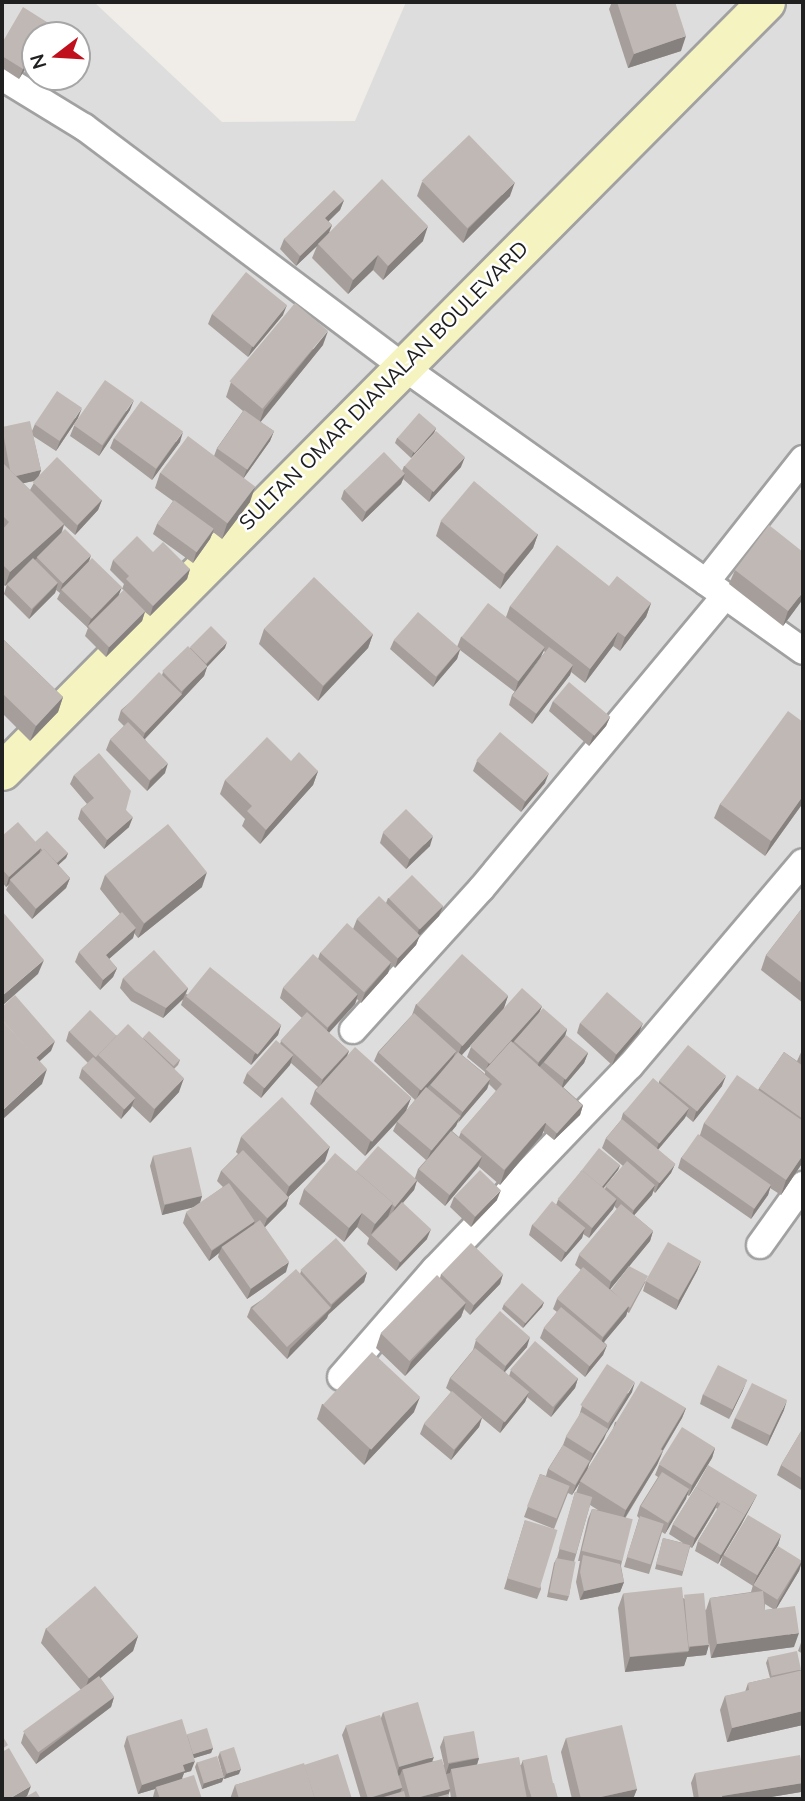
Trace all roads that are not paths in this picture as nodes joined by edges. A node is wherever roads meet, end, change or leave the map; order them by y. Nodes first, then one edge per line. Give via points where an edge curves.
1 (766, 2) edge
2 (2, 77) edge
3 (402, 366) junction
4 (803, 459) edge
5 (715, 590) junction
6 (803, 651) edge
7 (2, 771) edge
8 (803, 862) edge
9 (352, 1030) dead end
10 (803, 1185) edge
11 (760, 1245) dead end
12 (341, 1377) dead end

1 - 3 main road, SULTAN OMAR DIANALAN BOULEVARD
2 - 3 street via 84,127
3 - 5 street
3 - 7 main road, SULTAN OMAR DIANALAN BOULEVARD
4 - 5 street
5 - 6 street
5 - 9 street via 481,889
8 - 12 street via 630,1066 435,1269
10 - 11 street

